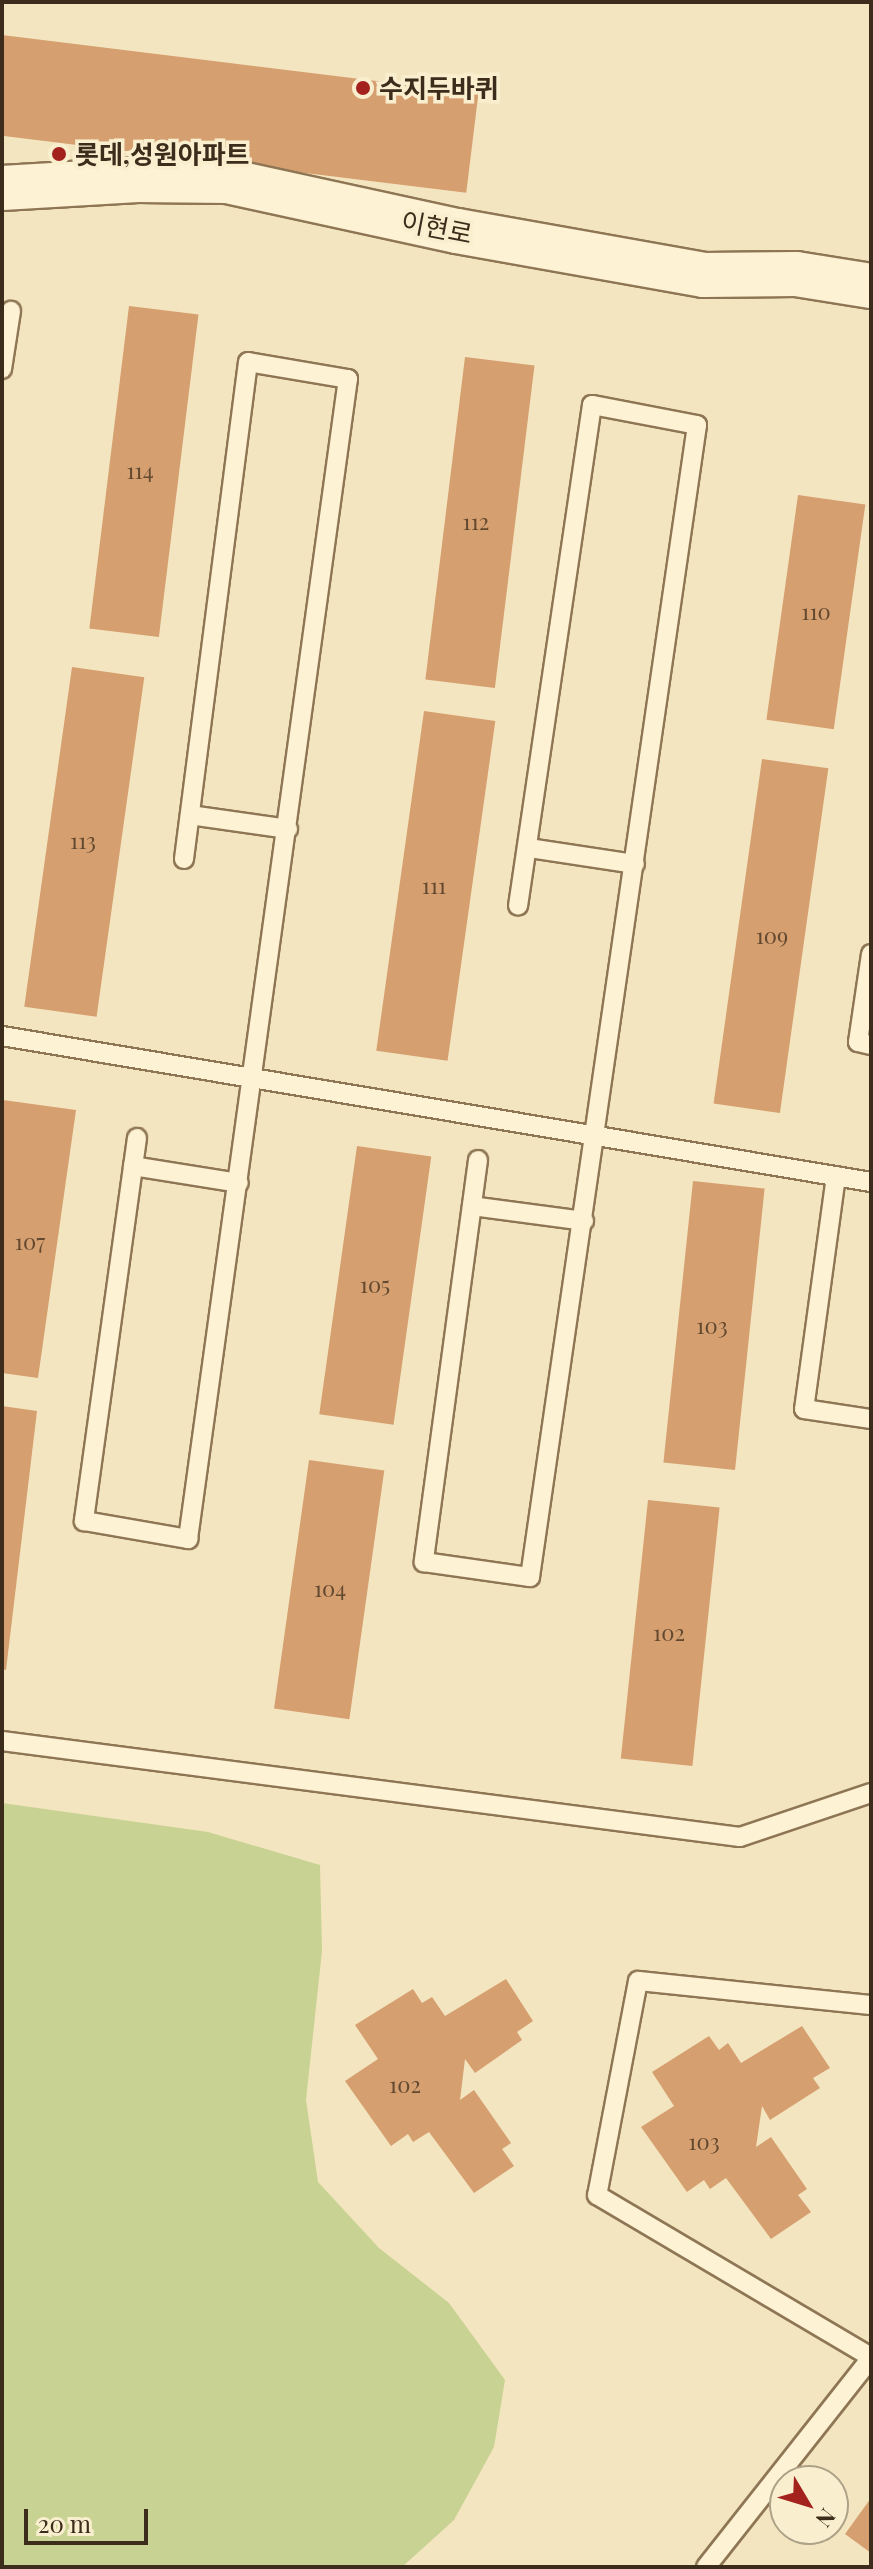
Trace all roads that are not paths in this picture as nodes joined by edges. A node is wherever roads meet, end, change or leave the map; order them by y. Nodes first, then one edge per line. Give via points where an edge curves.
1 (2, 188) edge
2 (871, 286) edge
3 (11, 311) dead end
4 (2, 369) edge
5 (190, 815) junction
6 (288, 829) junction
7 (529, 848) junction
8 (184, 859) dead end
9 (635, 864) junction
10 (518, 906) dead end
11 (871, 954) edge
12 (2, 1036) edge
13 (871, 1045) edge
14 (253, 1079) junction
15 (596, 1137) junction
16 (137, 1138) dead end
17 (478, 1160) dead end
18 (133, 1166) junction
19 (836, 1176) junction
20 (871, 1182) edge
21 (239, 1183) junction
22 (472, 1206) junction
23 (584, 1221) junction
24 (871, 1419) edge
25 (2, 1741) edge
26 (871, 1793) edge
27 (871, 2005) edge
28 (871, 2358) edge
29 (706, 2567) edge

1 - 2 street, 이현로 via 227,181 674,271 796,274
3 - 4 lane
5 - 6 lane
5 - 6 lane via 248,362 348,379
5 - 8 lane
6 - 14 lane
7 - 9 lane
7 - 9 lane via 592,405 697,425
7 - 10 lane
9 - 15 lane
11 - 13 lane via 858,1042
12 - 14 lane
14 - 15 lane
14 - 21 lane
15 - 19 lane
15 - 23 lane
16 - 18 lane
17 - 22 lane
18 - 21 lane
18 - 21 lane via 84,1521 188,1539
19 - 20 lane
19 - 24 lane via 804,1409
22 - 23 lane
22 - 23 lane via 424,1562 530,1577
25 - 26 lane via 740,1837
27 - 28 lane via 638,1981 597,2195
28 - 29 lane

